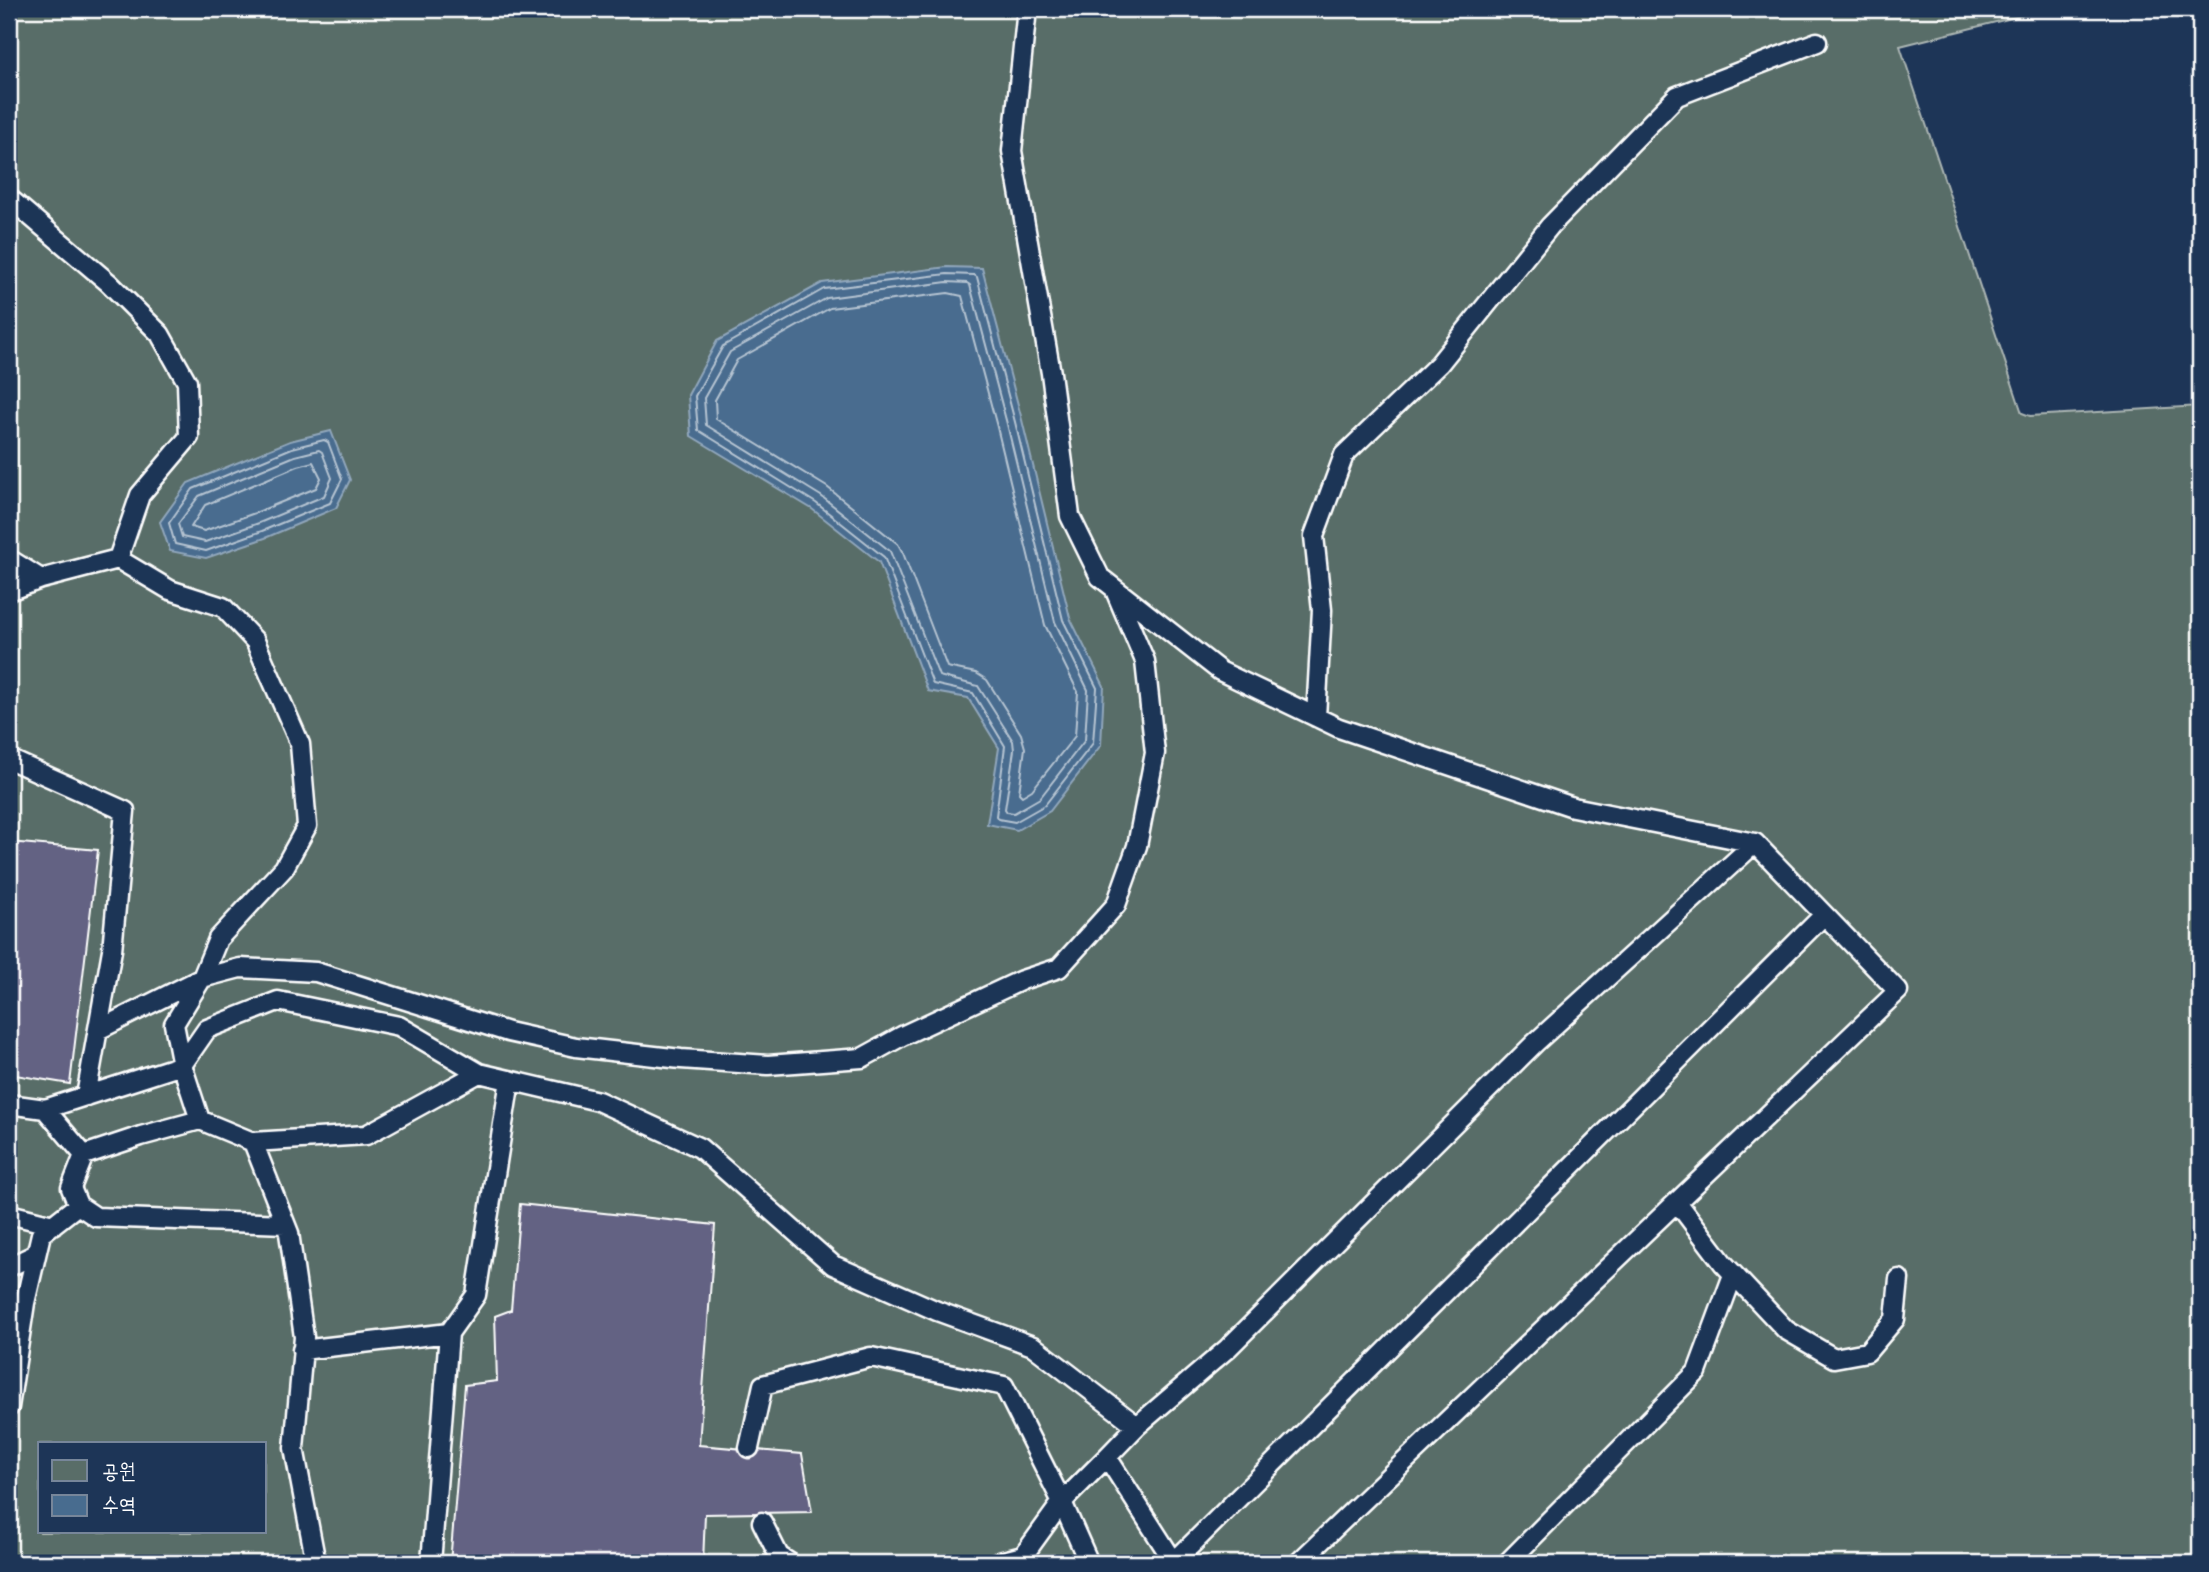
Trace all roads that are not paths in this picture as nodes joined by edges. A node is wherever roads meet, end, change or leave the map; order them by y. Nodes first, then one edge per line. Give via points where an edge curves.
1 (1027, 9) edge
2 (1817, 42) dead end
3 (9, 198) edge
4 (9, 559) edge
5 (118, 559) junction
6 (41, 579) junction
7 (1114, 588) junction
8 (9, 591) edge
9 (1316, 717) junction
10 (9, 759) edge
11 (1755, 843) junction
12 (1824, 915) junction
13 (202, 978) junction
14 (98, 1030) junction
15 (182, 1065) junction
16 (479, 1073) junction
17 (510, 1080) junction
18 (86, 1096) junction
19 (9, 1104) edge
20 (45, 1109) junction
21 (200, 1120) junction
22 (253, 1142) junction
23 (84, 1155) junction
24 (1677, 1202) junction
25 (78, 1206) junction
26 (9, 1214) edge
27 (285, 1223) junction
28 (53, 1225) junction
29 (36, 1254) junction
30 (9, 1268) edge
31 (1733, 1275) junction
32 (1899, 1279) dead end
33 (449, 1333) junction
34 (302, 1350) junction
35 (9, 1408) edge
36 (1138, 1426) junction
37 (749, 1447) dead end
38 (1107, 1457) junction
39 (1062, 1503) junction
40 (762, 1522) dead end
41 (316, 1563) edge
42 (431, 1563) edge
43 (790, 1563) edge
44 (996, 1563) edge
45 (1089, 1563) edge
46 (1174, 1563) edge
47 (1298, 1563) edge
48 (1507, 1563) edge

1 - 7 lane via 1012,151 1051,373 1070,516 1100,577
2 - 9 lane via 1677,96 1550,226 1439,364 1344,455 1314,536 1322,610
3 - 5 lane via 109,283 160,334 187,382 189,437 140,495
4 - 6 lane
5 - 6 lane
5 - 13 lane via 170,590 223,607 255,641 300,744 307,826 284,868 218,939
6 - 8 lane
7 - 9 lane via 1220,671
7 - 13 lane via 1145,661 1155,752 1137,846 1116,905 1059,968 1022,980 862,1058 768,1065 576,1047 508,1032 316,972 240,968
9 - 11 lane via 1573,807
10 - 14 lane via 125,811 113,950
11 - 12 lane
11 - 36 lane via 1535,1043 1228,1348
12 - 24 lane via 1898,991
12 - 46 lane
13 - 14 lane
13 - 15 lane via 174,1024
14 - 18 lane
15 - 16 lane via 207,1029 278,1001 399,1026
15 - 18 lane
15 - 21 lane
16 - 17 lane
16 - 22 lane via 366,1135
17 - 33 lane via 476,1295
17 - 36 lane via 598,1101 700,1147 833,1265 937,1311 1033,1346
18 - 20 lane
19 - 20 lane
20 - 23 lane
21 - 22 lane
21 - 23 lane
22 - 27 lane
23 - 25 lane via 71,1188
24 - 31 lane
24 - 47 lane
25 - 27 lane via 96,1217
25 - 28 lane
26 - 28 lane
27 - 34 lane via 304,1337
28 - 29 lane via 41,1234
29 - 30 lane
29 - 35 lane
31 - 32 lane via 1786,1330 1834,1358 1867,1352 1895,1319
31 - 48 lane via 1698,1372
33 - 34 lane
33 - 42 lane
34 - 41 lane via 294,1448
36 - 38 lane
37 - 39 lane via 763,1385 871,1357 1004,1386
38 - 39 lane
38 - 46 lane
39 - 44 lane via 1023,1556
39 - 45 lane
40 - 43 lane via 779,1556

